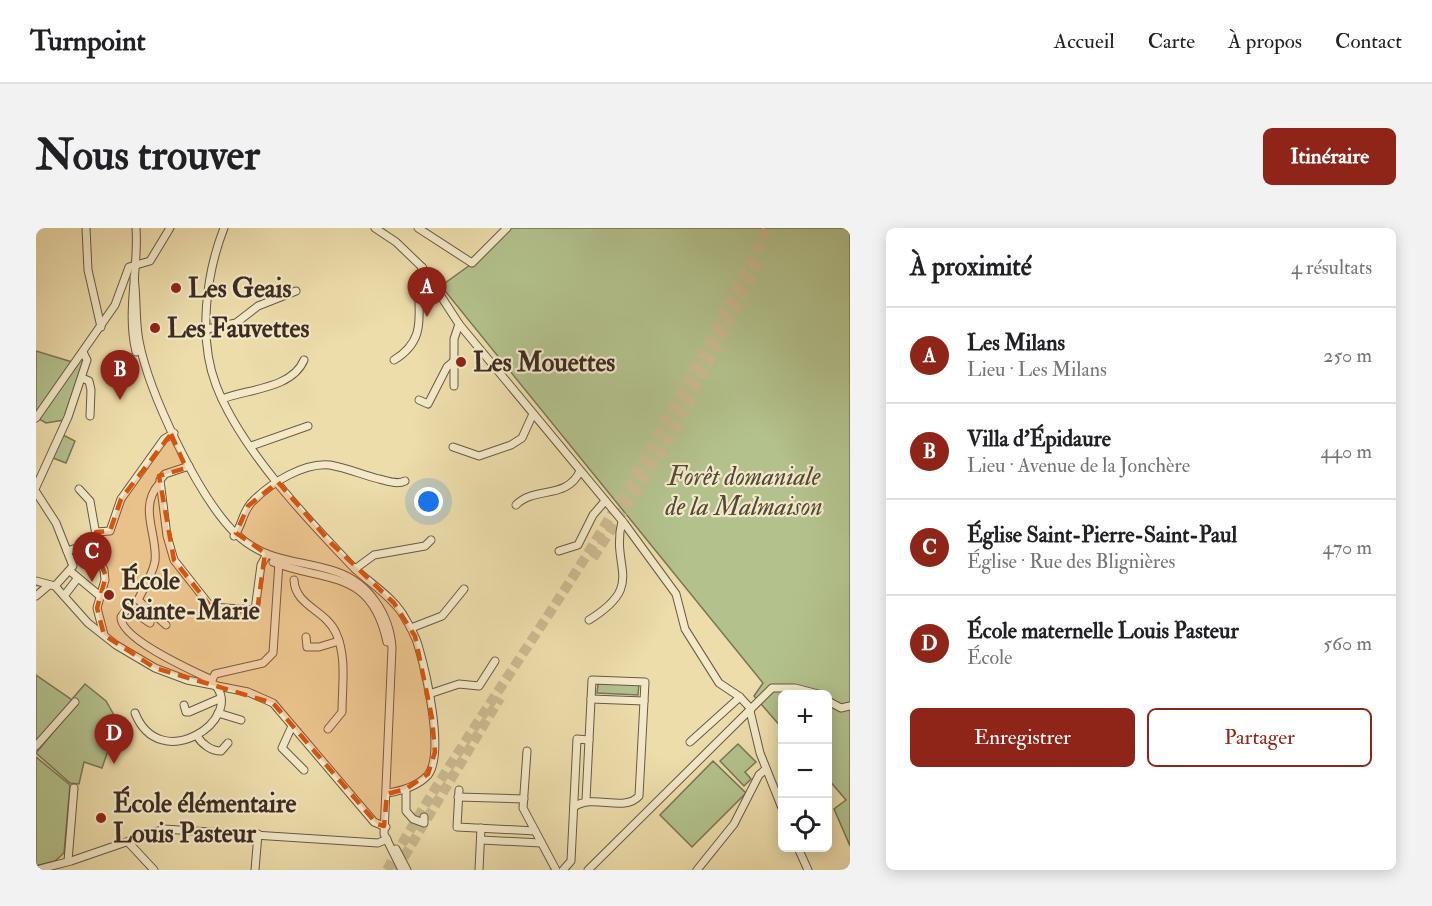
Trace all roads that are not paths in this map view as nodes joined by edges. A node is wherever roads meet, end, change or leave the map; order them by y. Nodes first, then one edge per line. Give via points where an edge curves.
1 (86, 228) edge
2 (136, 228) edge
3 (170, 228) edge
4 (224, 228) edge
5 (375, 228) edge
6 (418, 228) edge
7 (507, 228) edge
8 (136, 265) junction
9 (422, 267) junction
10 (296, 291) dead end
11 (459, 324) junction
12 (101, 327) junction
13 (207, 328) junction
14 (83, 352) junction
15 (304, 360) dead end
16 (394, 360) dead end
17 (454, 361) junction
18 (82, 378) junction
19 (454, 386) dead end
20 (222, 399) junction
21 (419, 400) dead end
22 (90, 416) dead end
23 (532, 416) junction
24 (36, 418) edge
25 (308, 426) dead end
26 (172, 434) junction
27 (251, 446) junction
28 (453, 447) dead end
29 (188, 467) junction
30 (580, 471) junction
31 (405, 481) dead end
32 (279, 482) junction
33 (159, 484) junction
34 (36, 488) edge
35 (79, 489) dead end
36 (36, 492) edge
37 (605, 501) junction
38 (516, 505) dead end
39 (241, 518) junction
40 (622, 521) junction
41 (228, 527) junction
42 (96, 532) junction
43 (235, 535) junction
44 (431, 540) dead end
45 (106, 547) dead end
46 (96, 552) junction
47 (560, 552) dead end
48 (68, 554) junction
49 (266, 556) junction
50 (279, 562) junction
51 (355, 569) junction
52 (70, 571) junction
53 (77, 579) junction
54 (36, 580) edge
55 (294, 580) dead end
56 (52, 586) junction
57 (464, 589) dead end
58 (36, 596) edge
59 (64, 596) junction
60 (100, 596) junction
61 (589, 620) dead end
62 (150, 623) dead end
63 (166, 625) dead end
64 (411, 628) junction
65 (104, 635) junction
66 (306, 637) dead end
67 (339, 641) junction
68 (495, 661) dead end
69 (214, 683) junction
70 (803, 690) edge
71 (429, 694) junction
72 (740, 696) junction
73 (219, 699) junction
74 (591, 699) junction
75 (644, 701) junction
76 (75, 702) dead end
77 (832, 703) edge
78 (184, 705) dead end
79 (850, 706) edge
80 (751, 710) junction
81 (135, 713) dead end
82 (218, 713) junction
83 (241, 720) dead end
84 (292, 726) junction
85 (328, 729) dead end
86 (197, 736) junction
87 (589, 740) junction
88 (690, 742) dead end
89 (228, 743) dead end
90 (36, 746) edge
91 (526, 751) dead end
92 (766, 769) junction
93 (304, 770) dead end
94 (74, 788) dead end
95 (406, 789) junction
96 (387, 793) junction
97 (779, 798) edge
98 (524, 799) junction
99 (586, 800) junction
100 (574, 807) junction
101 (424, 817) dead end
102 (386, 827) junction
103 (481, 828) junction
104 (535, 831) junction
105 (258, 834) junction
106 (387, 839) junction
107 (481, 840) junction
108 (128, 842) junction
109 (541, 843) junction
110 (800, 852) edge
111 (68, 862) junction
112 (553, 869) edge
113 (36, 870) edge
114 (67, 870) edge
115 (153, 870) edge
116 (255, 870) edge
117 (402, 870) edge
118 (407, 870) edge
119 (479, 870) edge
120 (565, 870) edge
121 (588, 870) edge
122 (698, 870) edge
123 (808, 870) edge

1 - 12 street via 88,270
2 - 8 street
3 - 8 street via 150,261
4 - 13 street via 210,285
5 - 9 street
6 - 7 street via 472,264
8 - 12 street via 129,267 121,292
8 - 26 street via 131,304 133,339 145,379
9 - 11 street
9 - 16 street via 419,333 404,354
10 - 13 street via 258,306 236,323
11 - 17 street
11 - 23 street
12 - 14 street
13 - 20 street
14 - 18 street via 87,360
14 - 24 street
15 - 20 street via 284,379
17 - 19 street
17 - 21 street via 428,404
18 - 22 street via 89,381 92,390
18 - 34 street
20 - 27 street
23 - 28 street via 522,438 511,445 479,456
23 - 30 street
25 - 27 street
26 - 29 street
26 - 42 street via 116,508 111,531
27 - 32 street
29 - 33 street via 165,474
29 - 41 street
30 - 37 street
30 - 38 street via 568,488
31 - 32 street via 389,482 323,465 300,470
32 - 39 street via 254,500
32 - 51 street
33 - 49 street via 174,560 212,607 255,610
33 - 63 street via 150,511 155,562 138,600
35 - 42 street via 90,501
36 - 48 street via 56,523
37 - 40 street
37 - 47 street via 578,545
39 - 41 street
39 - 43 street
40 - 61 street via 621,591
40 - 72 street via 676,594 685,629 719,683
41 - 43 street
42 - 46 street
43 - 49 street
44 - 51 street via 425,546 374,555
45 - 46 street
46 - 48 street via 83,546
46 - 60 street via 106,576
48 - 52 street via 73,566
49 - 50 street
50 - 69 street via 271,656 263,663 215,674
50 - 96 street via 332,576 358,591 375,610 390,653
51 - 64 street via 386,595
52 - 53 street
52 - 56 street
53 - 59 street
53 - 60 street
54 - 56 street
55 - 67 street via 296,594 329,622
56 - 58 street
56 - 59 street
57 - 64 street via 442,616
59 - 65 street
60 - 65 street via 97,615
62 - 69 street via 128,608 121,616 123,626 134,638
64 - 71 street
65 - 69 street via 155,668 177,677
66 - 67 street via 307,647 313,648
67 - 85 street via 343,661 342,712
68 - 71 street via 479,686 459,684
69 - 73 street
69 - 84 street via 273,703
70 - 80 street via 772,688
71 - 95 street via 433,760 428,774
72 - 80 street
72 - 88 street
73 - 78 street via 189,712
73 - 82 street
74 - 75 street
74 - 75 street via 592,680 645,682
74 - 87 street
75 - 99 street via 640,791 636,799
76 - 90 street
77 - 79 street via 841,708
80 - 92 street
80 - 121 street
81 - 86 street via 143,730 151,736 174,741
82 - 83 street
82 - 86 street
84 - 93 street via 282,748
84 - 102 street via 374,822
86 - 89 street via 203,744 218,751
87 - 99 street
87 - 100 street via 577,739
91 - 98 street
92 - 97 street
92 - 122 street via 759,775 734,824
94 - 111 street
95 - 96 street
95 - 101 street via 406,811 418,822 424,823
96 - 102 street
98 - 103 street via 458,793 457,827
98 - 104 street via 523,808
99 - 100 street
100 - 120 street via 572,861
102 - 106 street
103 - 104 street
103 - 107 street
104 - 109 street
105 - 106 street via 378,843
105 - 108 street via 164,829
105 - 116 street
106 - 117 street
106 - 118 street
107 - 109 street
107 - 119 street
108 - 111 street
108 - 115 street
109 - 112 street
110 - 123 street
111 - 113 street
111 - 114 street

